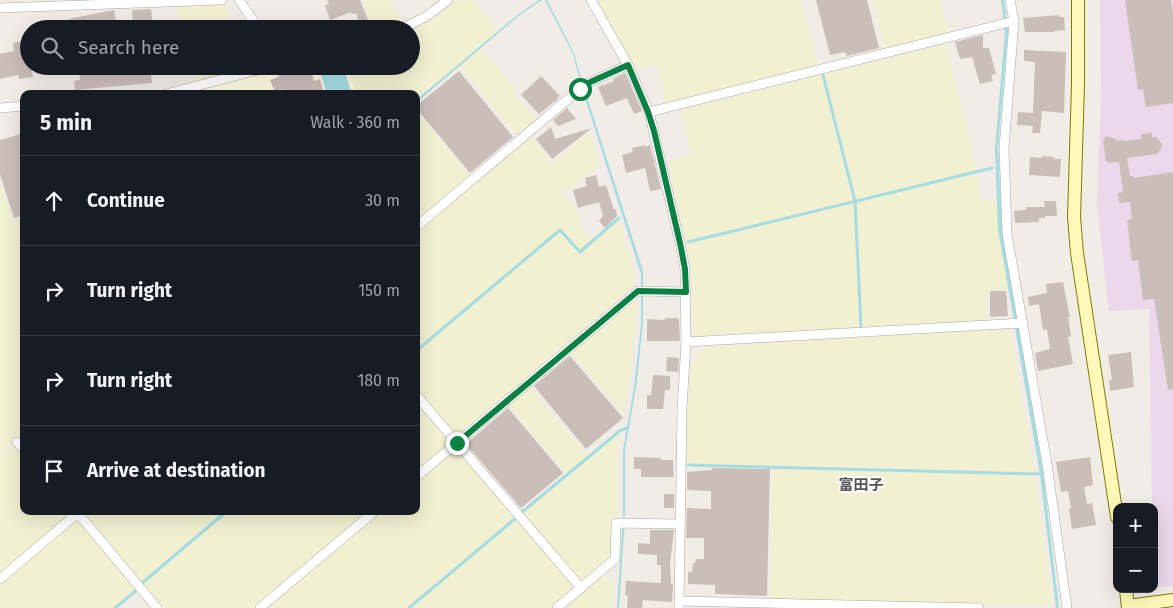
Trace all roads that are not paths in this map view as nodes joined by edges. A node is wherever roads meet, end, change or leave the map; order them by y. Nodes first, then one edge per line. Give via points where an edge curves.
1 (222, 0) edge
2 (239, 0) edge
3 (448, 0) edge
4 (591, 0) edge
5 (1010, 0) edge
6 (1078, 0) edge
7 (0, 8) edge
8 (253, 20) edge
9 (419, 20) edge
10 (1008, 22) junction
11 (628, 65) junction
12 (239, 75) edge
13 (181, 90) edge
14 (20, 106) edge
15 (0, 108) edge
16 (648, 112) junction
17 (420, 224) edge
18 (686, 292) junction
19 (1022, 323) junction
20 (686, 342) junction
21 (420, 400) edge
22 (17, 442) dead end
23 (457, 443) junction
24 (20, 445) edge
25 (420, 474) edge
26 (1115, 503) edge
27 (75, 515) edge
28 (80, 515) edge
29 (370, 515) edge
30 (680, 524) junction
31 (0, 579) edge
32 (581, 588) junction
33 (1126, 593) edge
34 (1173, 600) edge
35 (679, 604) edge
36 (1128, 607) edge
37 (157, 608) edge
38 (260, 608) edge
39 (557, 608) edge
40 (979, 608) edge
41 (1067, 608) edge

1 - 7 street
2 - 8 street
3 - 9 street
4 - 11 street
5 - 10 street
6 - 26 street via 1074,217
10 - 16 street
10 - 19 street via 1004,148 1007,234
11 - 16 street
11 - 17 street via 582,86
12 - 13 street
14 - 15 street
16 - 18 street via 680,243
18 - 20 street
18 - 23 street via 642,291
19 - 20 street
19 - 41 street via 1051,490
20 - 30 street
21 - 23 street
22 - 24 street
23 - 25 street
23 - 32 street
27 - 31 street
28 - 37 street
29 - 38 street
30 - 32 street via 616,523 615,559
30 - 35 street
32 - 39 street
33 - 36 street
34 - 36 street
35 - 40 street

